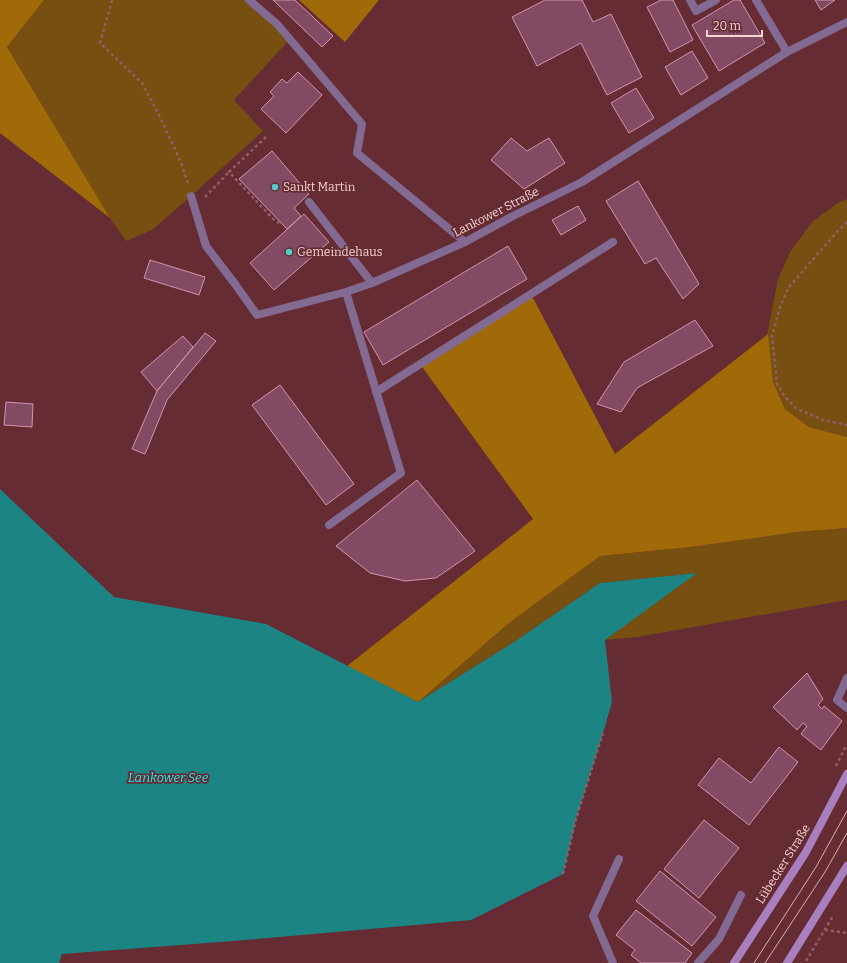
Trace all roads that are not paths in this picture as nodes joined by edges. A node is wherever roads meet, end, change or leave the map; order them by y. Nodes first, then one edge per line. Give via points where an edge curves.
1 (249, 0) edge
2 (690, 0) edge
3 (716, 0) edge
4 (756, 0) edge
5 (847, 22) edge
6 (787, 52) junction
7 (191, 196) road end
8 (308, 202) dead end
9 (465, 242) junction
10 (613, 242) dead end
11 (372, 282) junction
12 (346, 292) junction
13 (376, 392) junction
14 (329, 525) dead end
15 (847, 678) edge
16 (847, 708) edge
17 (847, 774) edge
18 (619, 859) dead end
19 (847, 866) edge
20 (741, 895) dead end
21 (612, 963) edge
22 (698, 963) edge
23 (734, 963) edge
24 (787, 963) edge

1 - 9 street via 277,24 362,124 357,154
2 - 3 street via 696,11
4 - 6 street
5 - 6 street, Lankower Straße
6 - 9 street, Lankower Straße via 582,182
7 - 12 street, Lankower Straße via 206,246 257,315
8 - 11 street
9 - 11 street, Lankower Straße
10 - 13 street
11 - 12 street, Lankower Straße
12 - 13 street
13 - 14 street via 401,473
15 - 16 street via 837,700
17 - 23 street, Lübecker Straße via 806,852
18 - 21 street via 593,916
19 - 24 street
20 - 22 street via 719,939

